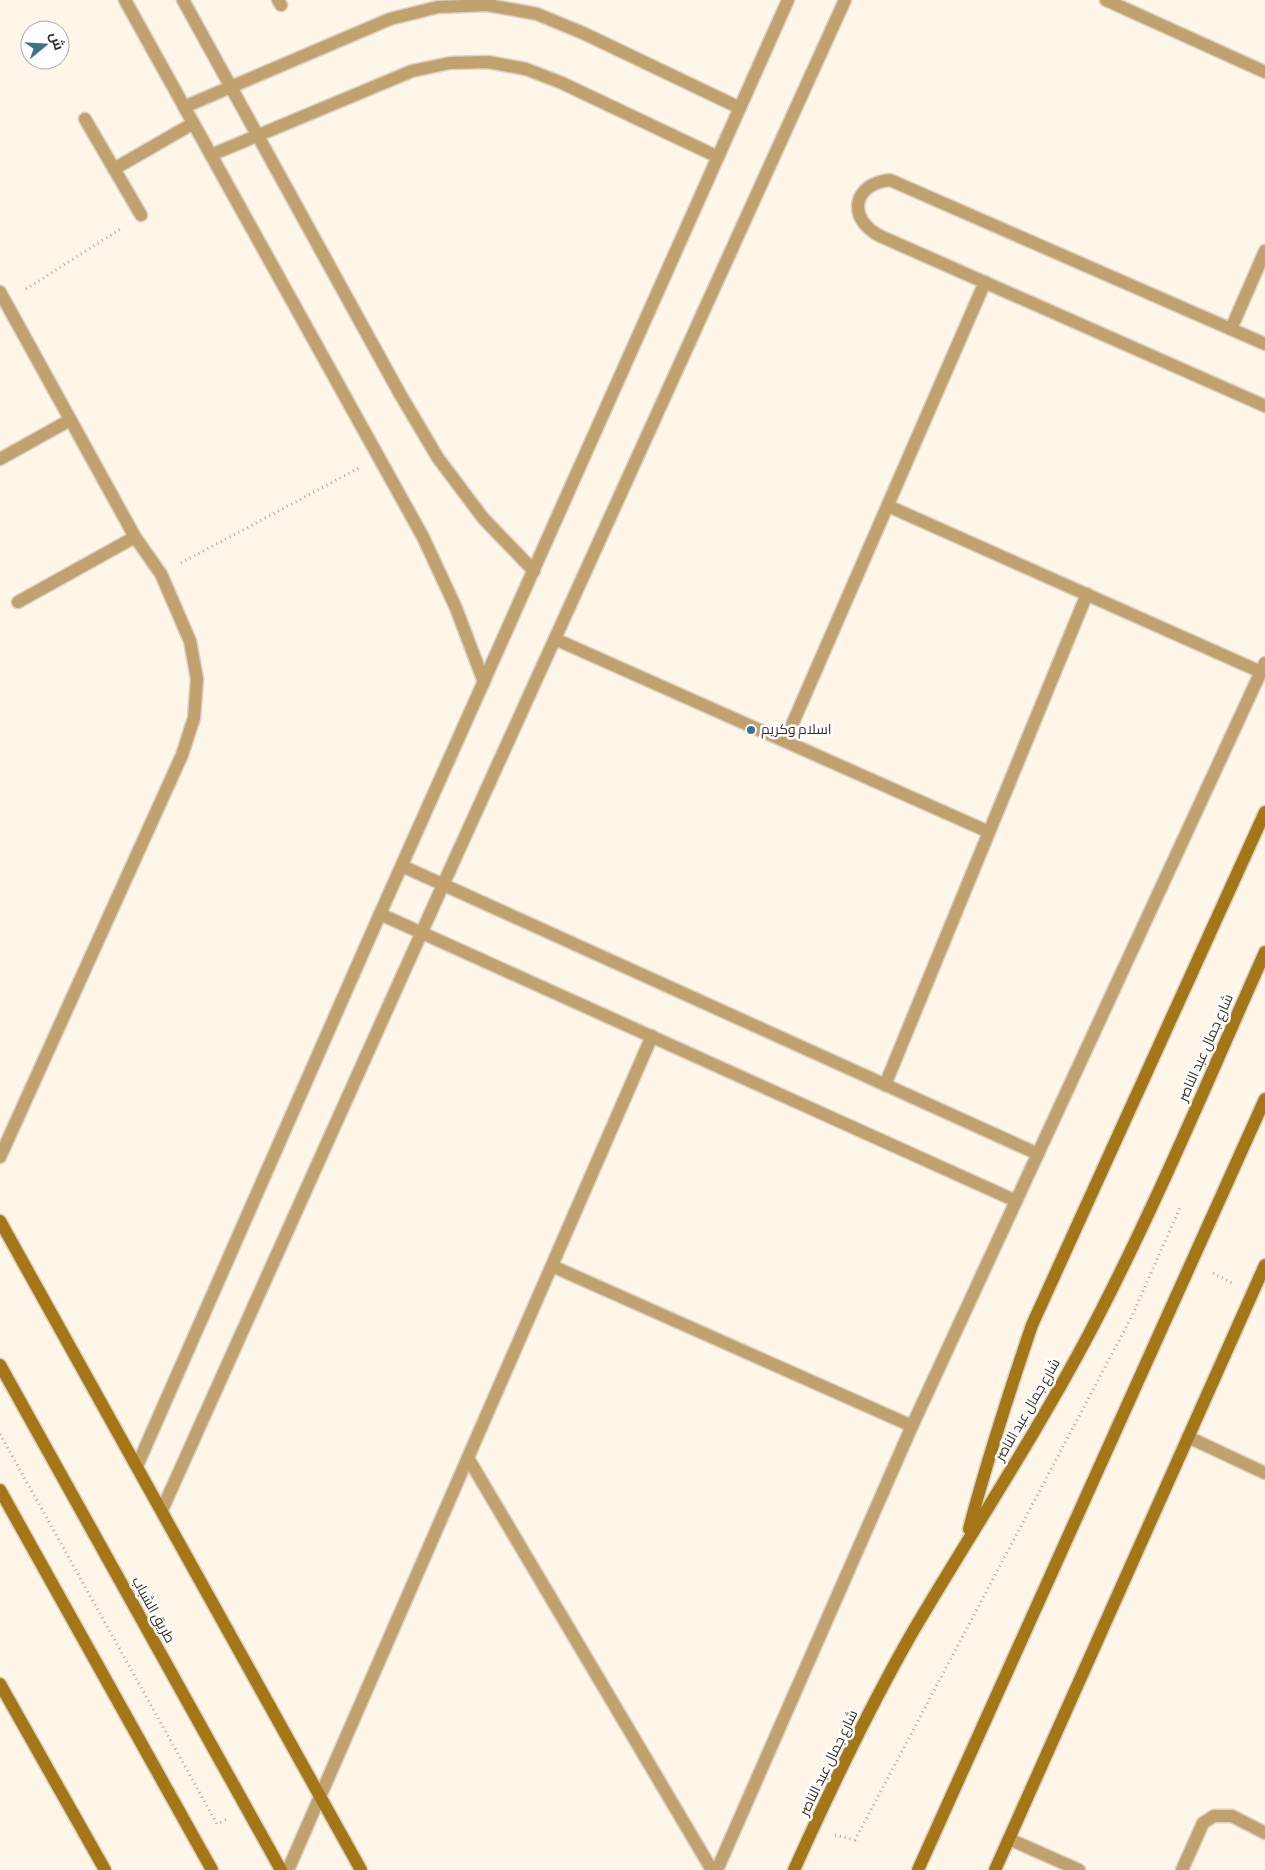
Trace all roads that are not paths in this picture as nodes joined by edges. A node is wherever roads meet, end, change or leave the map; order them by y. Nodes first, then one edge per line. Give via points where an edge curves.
1 (125, 0) edge
2 (183, 0) edge
3 (788, 0) edge
4 (845, 0) edge
5 (1106, 0) edge
6 (1119, 3) edge
7 (1265, 72) edge
8 (231, 87) junction
9 (184, 107) junction
10 (740, 108) junction
11 (85, 119) dead end
12 (192, 124) junction
13 (258, 136) junction
14 (211, 155) junction
15 (718, 157) junction
16 (114, 169) junction
17 (141, 215) road end
18 (1265, 251) edge
19 (985, 282) junction
20 (3, 297) edge
21 (1231, 329) junction
22 (1265, 344) edge
23 (1265, 406) edge
24 (70, 420) junction
25 (0, 459) edge
26 (888, 506) junction
27 (135, 537) junction
28 (534, 571) junction
29 (1087, 594) junction
30 (18, 602) dead end
31 (555, 639) junction
32 (1263, 668) edge
33 (484, 682) junction
34 (785, 741) junction
35 (1265, 812) edge
36 (989, 832) junction
37 (402, 866) junction
38 (443, 885) junction
39 (380, 914) junction
40 (422, 932) junction
41 (1265, 952) edge
42 (652, 1036) junction
43 (885, 1085) junction
44 (1265, 1099) edge
45 (1038, 1154) junction
46 (0, 1158) edge
47 (1016, 1201) junction
48 (0, 1220) edge
49 (1265, 1265) edge
50 (552, 1266) junction
51 (0, 1366) edge
52 (912, 1426) junction
53 (1188, 1437) junction
54 (468, 1458) junction
55 (137, 1466) junction
56 (1265, 1473) edge
57 (0, 1490) edge
58 (162, 1510) junction
59 (966, 1542) junction
60 (1, 1686) edge
61 (320, 1796) junction
62 (1265, 1832) edge
63 (1009, 1839) junction
64 (105, 1870) edge
65 (212, 1870) edge
66 (280, 1870) edge
67 (288, 1870) edge
68 (362, 1870) edge
69 (712, 1870) edge
70 (717, 1870) edge
71 (794, 1870) edge
72 (918, 1870) edge
73 (995, 1870) edge
74 (1079, 1870) edge
75 (1182, 1870) edge

1 - 9 street
2 - 8 street
3 - 10 street
4 - 31 street
5 - 6 street
6 - 7 street
8 - 9 street
8 - 10 street via 390,19 438,7 488,5 537,14
8 - 13 street
9 - 12 street
10 - 15 street
11 - 16 street
12 - 14 street
12 - 16 street
13 - 14 street
13 - 15 street via 412,71 450,63 488,62 526,69 562,83
13 - 28 street via 438,458 482,518
14 - 33 street via 423,538 456,608
15 - 28 street
16 - 17 street
18 - 21 street
19 - 21 street via 868,230 860,218 858,203 864,190 876,182 890,180
19 - 23 street
19 - 26 street
20 - 24 street
21 - 22 street
24 - 25 street
24 - 27 street
26 - 29 street
26 - 34 street
27 - 30 street
27 - 46 street via 161,574 190,641 197,679 194,718 182,755
28 - 33 street
29 - 32 street
29 - 36 street
31 - 34 street
31 - 38 street
32 - 45 street
33 - 37 street
34 - 36 street
35 - 59 main road via 1032,1325 985,1468
36 - 43 street
37 - 38 street
37 - 39 street
38 - 40 street
38 - 43 street
39 - 40 street
39 - 55 street
40 - 42 street
40 - 58 street
41 - 59 main road, شارع جمال عبد الناصر via 1143,1226 1029,1440
42 - 47 street
42 - 50 street
43 - 45 street
44 - 72 main road
45 - 47 street
47 - 52 street
48 - 55 main road
49 - 53 main road
50 - 52 street
50 - 54 street
51 - 66 main road, طريق الشباب
52 - 70 street
53 - 56 street
53 - 63 main road
54 - 61 street
54 - 69 street
55 - 58 main road
57 - 65 main road
58 - 61 main road
59 - 71 main road, شارع جمال عبد الناصر via 860,1731
60 - 64 main road
61 - 67 street
61 - 68 main road
62 - 75 street via 1232,1816 1214,1816 1203,1823
63 - 73 main road
63 - 74 street

